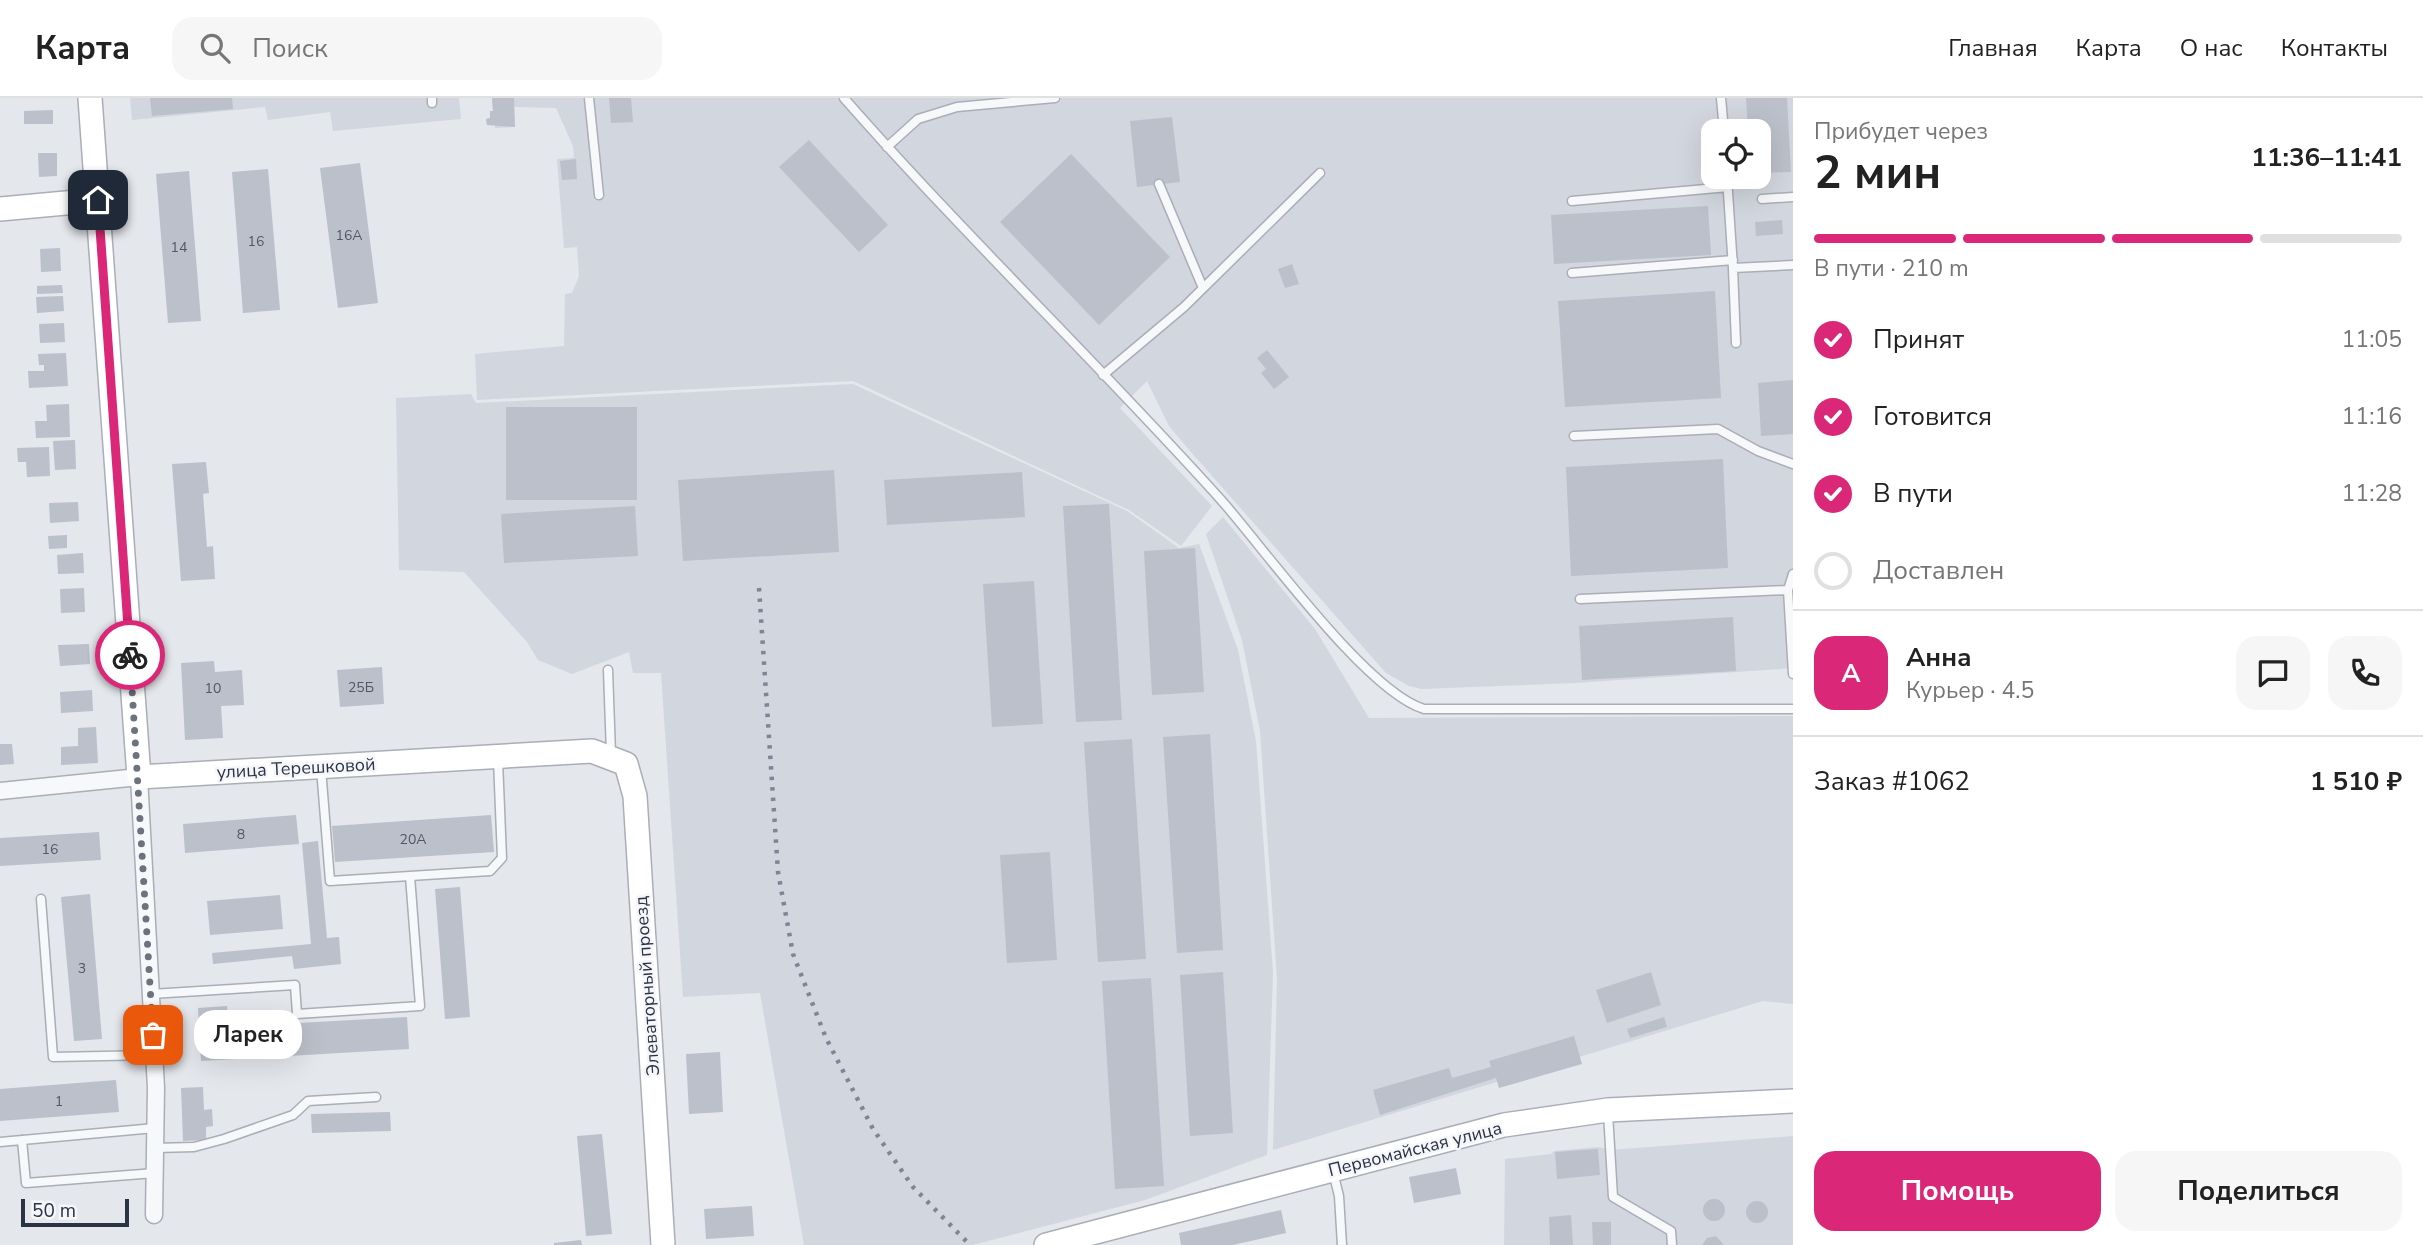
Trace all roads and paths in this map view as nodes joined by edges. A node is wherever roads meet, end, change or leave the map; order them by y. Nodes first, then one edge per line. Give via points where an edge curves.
1 (90, 98) edge
2 (589, 98) edge
3 (844, 98) edge
4 (1055, 98) edge
5 (1721, 98) edge
6 (1723, 119) edge
7 (887, 146) junction
8 (1320, 173) dead end
9 (1159, 184) dead end
10 (1705, 189) edge
11 (1727, 189) edge
12 (598, 195) dead end
13 (1793, 197) edge
14 (1762, 199) dead end
15 (98, 200) junction
16 (1572, 201) dead end
17 (0, 209) edge
18 (1733, 264) junction
19 (1793, 265) edge
20 (1572, 273) dead end
21 (1203, 288) junction
22 (1735, 344) dead end
23 (1103, 375) junction
24 (1574, 436) dead end
25 (1793, 464) edge
26 (1793, 574) edge
27 (1788, 590) junction
28 (1580, 599) dead end
29 (1791, 616) edge
30 (608, 670) dead end
31 (1793, 674) edge
32 (1793, 709) edge
33 (602, 755) junction
34 (498, 757) junction
35 (320, 767) junction
36 (139, 778) junction
37 (0, 791) edge
38 (410, 876) junction
39 (41, 899) dead end
40 (151, 994) junction
41 (154, 1055) junction
42 (376, 1097) dead end
43 (1793, 1101) edge
44 (1608, 1110) junction
45 (155, 1128) junction
46 (22, 1140) junction
47 (0, 1142) edge
48 (155, 1148) junction
49 (1333, 1170) junction
50 (155, 1173) junction
51 (154, 1214) dead end
52 (663, 1245) edge
53 (1046, 1245) edge
54 (1342, 1245) edge
55 (1672, 1245) edge

1 - 15 street
2 - 12 lane
3 - 7 lane
4 - 7 lane via 957,107 918,119
5 - 6 lane
7 - 23 lane
8 - 21 lane
9 - 21 lane
10 - 16 lane
11 - 18 lane
13 - 14 lane
15 - 17 street
15 - 36 street
18 - 19 lane
18 - 20 lane
18 - 22 lane
21 - 23 lane
23 - 32 lane via 1222,501 1352,654 1408,704 1424,709
24 - 25 lane via 1718,429
26 - 27 lane
27 - 28 lane
27 - 29 lane
29 - 31 lane
30 - 33 lane
33 - 34 street, улица Терешковой
33 - 52 street, Элеваторный проезд via 626,764 635,796
34 - 35 street, улица Терешковой
34 - 38 lane via 502,858 490,872
35 - 36 street, улица Терешковой
35 - 38 lane via 330,881
36 - 37 street, улица Терешковой
36 - 40 street
38 - 40 lane via 420,1006 297,1014 295,985
39 - 41 lane via 53,1057
40 - 41 street
41 - 45 street
42 - 48 lane via 308,1101 293,1115 224,1139 194,1147
43 - 44 street, Первомайская улица
44 - 49 street, Первомайская улица via 1504,1125
44 - 55 lane via 1613,1197 1671,1231
45 - 46 lane
45 - 48 street
46 - 47 lane
46 - 50 lane via 26,1183
48 - 50 street
49 - 53 street, Первомайская улица
49 - 54 lane
50 - 51 street

